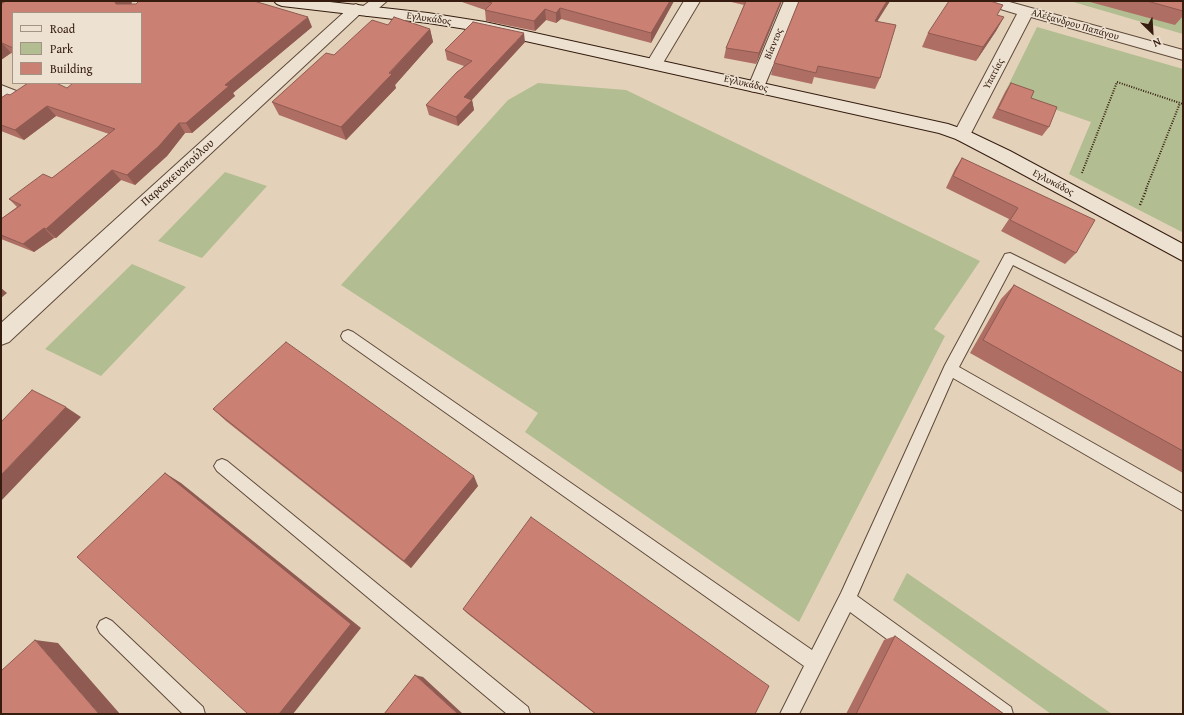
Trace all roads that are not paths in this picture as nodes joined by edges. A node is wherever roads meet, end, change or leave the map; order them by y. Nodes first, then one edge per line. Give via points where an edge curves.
1 (692, 1) edge
2 (792, 1) edge
3 (989, 1) edge
4 (292, 2) edge
5 (367, 7) edge
6 (1076, 10) dead end
7 (1026, 12) junction
8 (1183, 41) edge
9 (1183, 55) edge
10 (654, 64) junction
11 (756, 86) junction
12 (962, 135) junction
13 (1183, 254) edge
14 (1, 336) edge
15 (348, 336) dead end
16 (1183, 345) edge
17 (950, 369) junction
18 (222, 466) dead end
19 (1183, 503) edge
20 (847, 599) junction
21 (106, 627) dead end
22 (816, 663) junction
23 (196, 714) edge
24 (522, 714) edge
25 (789, 714) edge
26 (1004, 714) edge

1 - 10 street
2 - 11 street, Βίαντος
3 - 7 street, Αλέξανδρου Παπάγου
4 - 5 street, Εγλυκάδος
5 - 10 street, Εγλυκάδος via 485,27
5 - 14 street, Παρασκευοπούλου
6 - 8 street, Αλέξανδρου Παπάγου
7 - 9 street, Αλέξανδρου Παπάγου
7 - 12 street, Υπατίας
10 - 11 street, Εγλυκάδος
11 - 12 street, Εγλυκάδος via 923,123
12 - 13 street, Εγλυκάδος
15 - 22 lane
16 - 17 lane via 1010,258
17 - 19 lane
17 - 20 lane
18 - 24 lane
20 - 22 lane
20 - 26 lane
21 - 23 lane
22 - 25 lane

